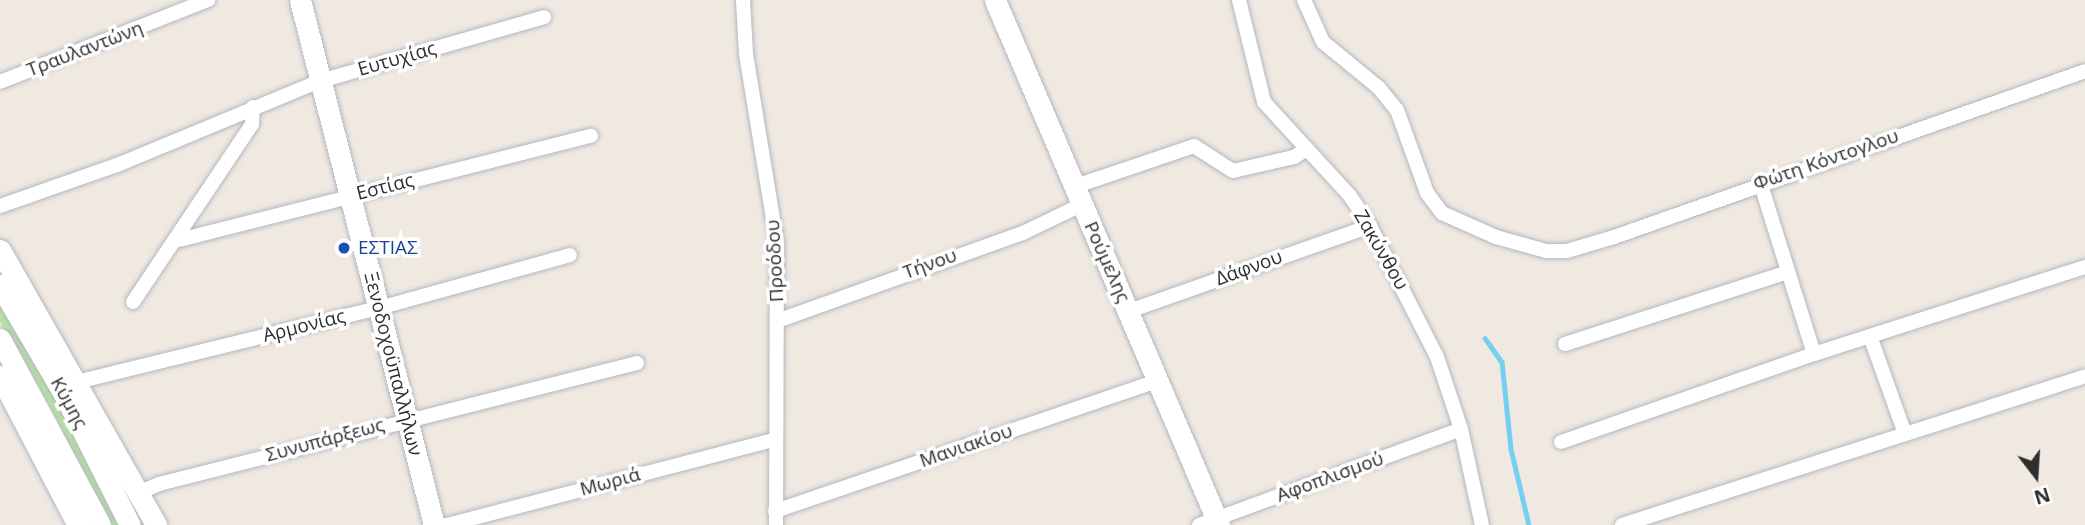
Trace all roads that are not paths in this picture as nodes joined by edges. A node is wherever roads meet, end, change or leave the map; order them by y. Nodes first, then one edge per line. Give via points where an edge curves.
1 (208, 0) edge
2 (299, 0) edge
3 (743, 0) edge
4 (995, 0) edge
5 (1239, 0) edge
6 (1304, 0) edge
7 (544, 17) dead end
8 (2085, 71) edge
9 (320, 80) junction
10 (0, 82) edge
11 (253, 107) junction
12 (591, 136) dead end
13 (1307, 149) junction
14 (1760, 182) junction
15 (1078, 195) junction
16 (350, 196) junction
17 (0, 206) edge
18 (1370, 226) junction
19 (179, 240) junction
20 (0, 250) edge
21 (570, 254) dead end
22 (2085, 267) edge
23 (1788, 272) junction
24 (0, 285) edge
25 (133, 302) dead end
26 (379, 308) junction
27 (1129, 311) junction
28 (777, 321) junction
29 (1870, 336) junction
30 (0, 339) edge
31 (1564, 344) dead end
32 (1814, 354) junction
33 (637, 363) dead end
34 (0, 376) edge
35 (2085, 376) edge
36 (1157, 381) junction
37 (77, 382) junction
38 (407, 419) junction
39 (1461, 429) junction
40 (1905, 434) junction
41 (774, 440) junction
42 (1561, 442) dead end
43 (138, 493) junction
44 (776, 518) edge
45 (1211, 523) edge
46 (78, 525) edge
47 (100, 525) edge
48 (130, 525) edge
49 (156, 525) edge
50 (434, 525) edge
51 (447, 525) edge
52 (1482, 525) edge
53 (1622, 525) edge

1 - 10 street, Τραυλαντώνη
2 - 9 street, Ξενοδοχοϋπαλλήλων
3 - 28 street, Προόδου via 746,54 777,243
4 - 15 street, Ρούμελης
5 - 13 street, Ζακύνθου via 1264,102 1280,125
6 - 14 street, Φώτη Κόντογλου via 1323,42 1379,88 1397,110 1427,193 1447,218 1530,248 1567,251
7 - 9 street, Ευτυχίας
8 - 14 street, Φώτη Κόντογλου
9 - 11 street, Ευτυχίας
9 - 16 street, Ξενοδοχοϋπαλλήλων
11 - 17 street, Ευτυχίας via 117,165
11 - 19 street via 252,124
12 - 16 street, Εστίας
13 - 15 street, Τήνου via 1282,161 1233,171 1194,146
13 - 18 street, Ζακύνθου
14 - 23 street
15 - 27 street, Ρούμελης
15 - 28 street, Τήνου via 1023,233
16 - 19 street, Εστίας
16 - 26 street, Ξενοδοχοϋπαλλήλων
18 - 27 street, Δάφνου
18 - 39 street, Ζακύνθου via 1437,357
19 - 25 street
20 - 37 street
21 - 26 street, Αρμονίας
22 - 29 street
23 - 31 street
23 - 32 street
24 - 48 street, Κύμης via 71,406
26 - 37 street, Αρμονίας
26 - 38 street, Ξενοδοχοϋπαλλήλων
27 - 36 street, Ρούμελης
28 - 41 street, Προόδου
29 - 32 street
29 - 40 street
30 - 47 street, Κύμης
32 - 42 street
33 - 38 street, Συνυπάρξεως
34 - 46 street
35 - 40 street
36 - 44 street, Μανιακίου
36 - 45 street, Ρούμελης
37 - 43 street
38 - 43 street, Συνυπάρξεως
38 - 50 street, Ξενοδοχοϋπαλλήλων
39 - 45 street, Αφοπλισμού
39 - 52 street, Ζακύνθου
40 - 53 street
41 - 44 street, Προόδου
41 - 51 street, Μωριά
43 - 49 street

